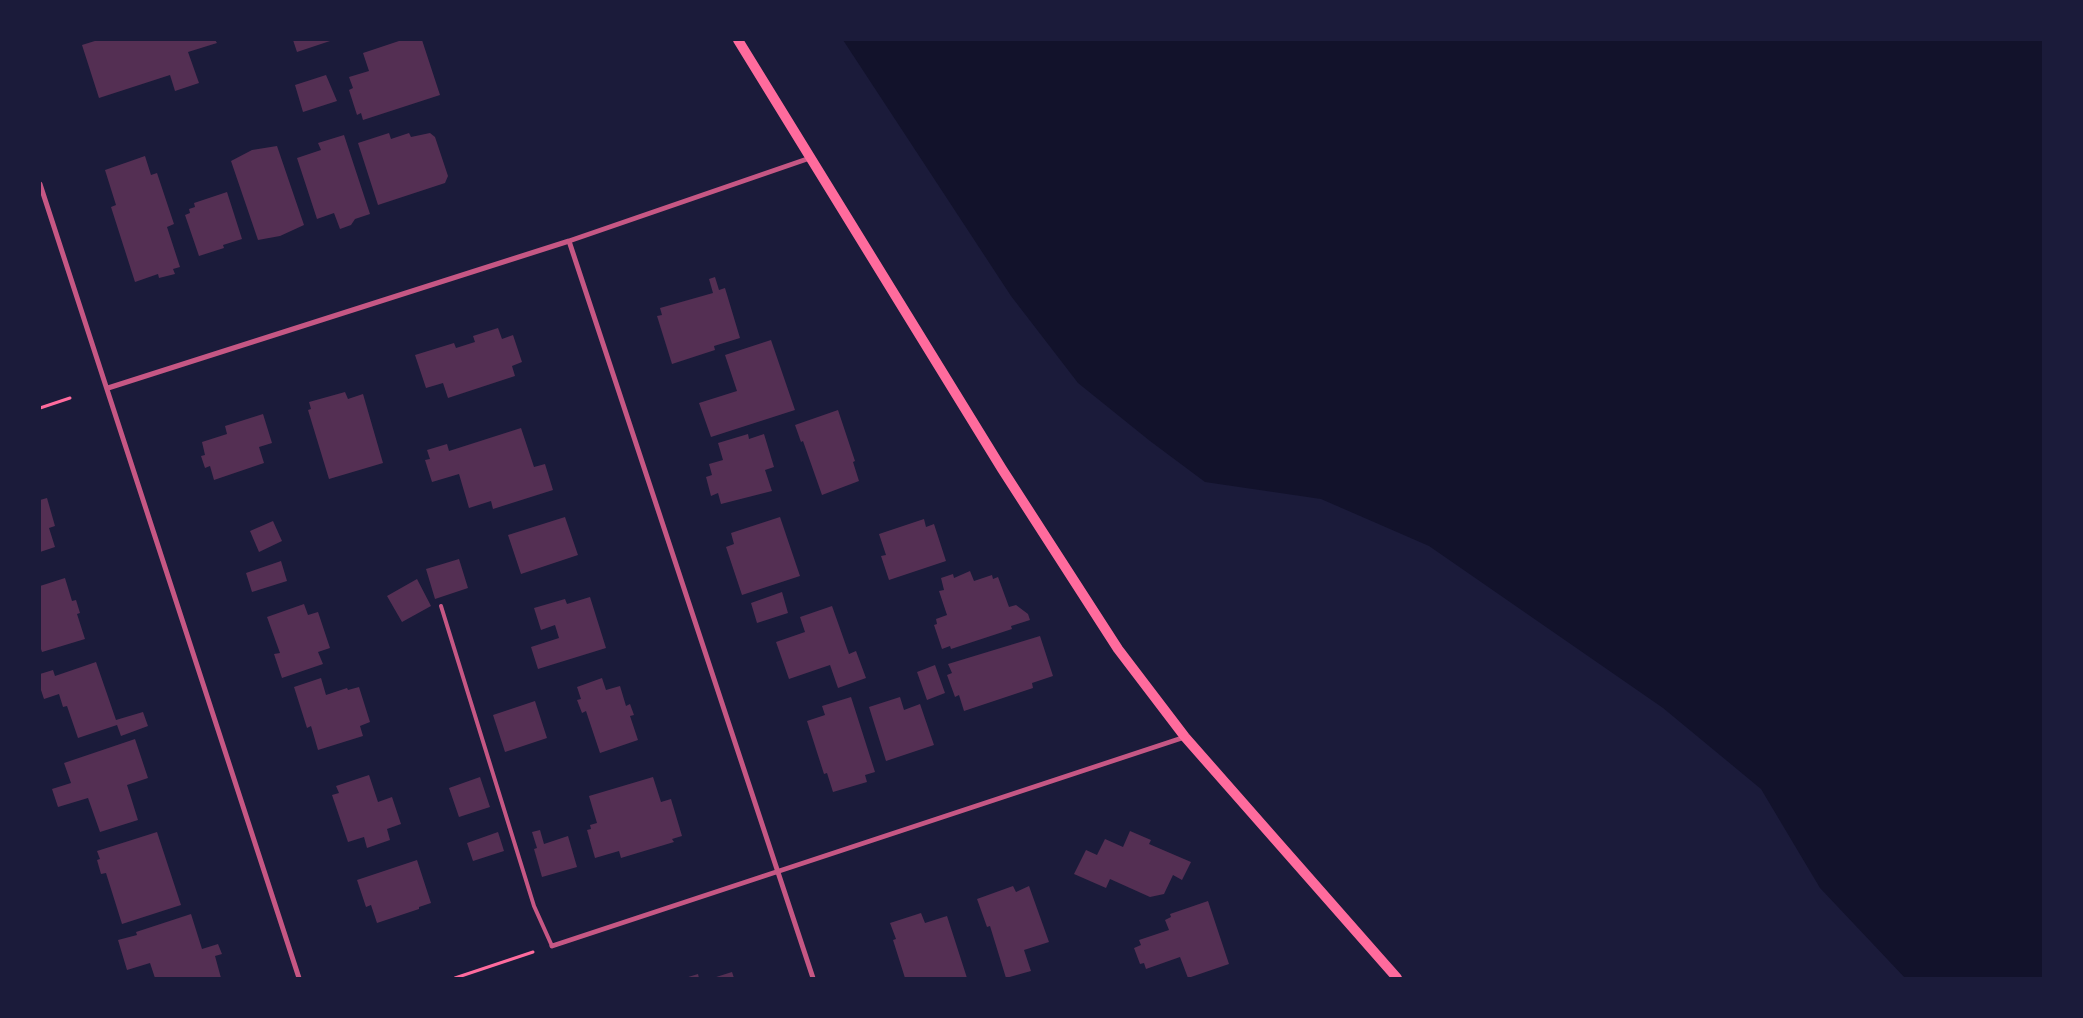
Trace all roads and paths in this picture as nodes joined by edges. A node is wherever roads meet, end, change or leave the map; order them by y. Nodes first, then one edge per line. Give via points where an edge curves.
1 (738, 40) edge
2 (811, 158) junction
3 (40, 184) edge
4 (568, 240) junction
5 (108, 388) junction
6 (70, 398) dead end
7 (40, 408) edge
8 (441, 606) dead end
9 (1185, 737) junction
10 (776, 873) junction
11 (552, 946) joint
12 (538, 951) dead end
13 (299, 978) edge
14 (455, 978) edge
15 (813, 978) edge
16 (1398, 978) edge

1 - 2 main road
2 - 4 street
2 - 9 main road via 1065,567 1118,648
3 - 5 street
4 - 5 street
4 - 10 street
5 - 13 street
6 - 7 path
8 - 11 lane via 534,906
9 - 10 street
9 - 16 main road
10 - 11 street
10 - 15 street
12 - 14 path

